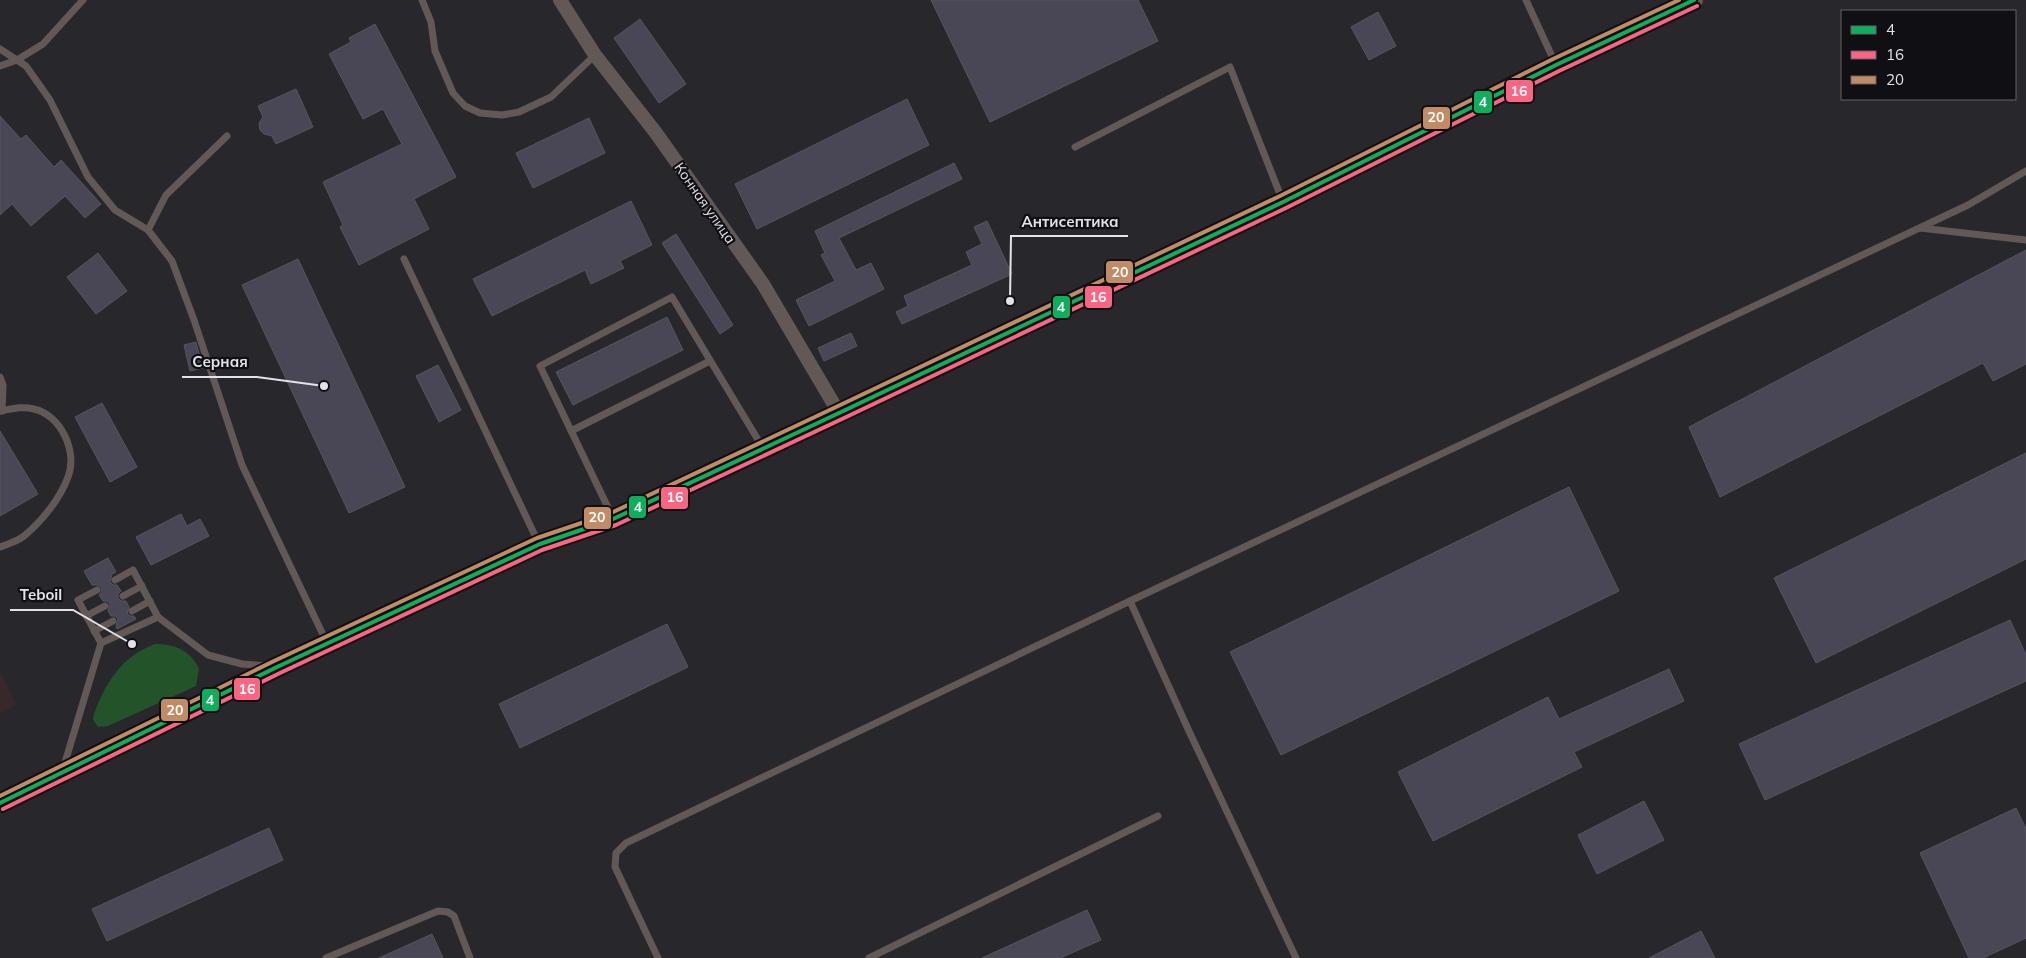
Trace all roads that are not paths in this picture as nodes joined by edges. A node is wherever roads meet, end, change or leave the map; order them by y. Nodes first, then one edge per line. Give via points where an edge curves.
1 (83, 0) edge
2 (422, 0) edge
3 (560, 0) edge
4 (1526, 0) edge
5 (1694, 0) edge
6 (0, 49) edge
7 (595, 55) junction
8 (17, 60) junction
9 (1556, 65) junction
10 (0, 66) edge
11 (227, 136) dead end
12 (1075, 148) dead end
13 (2026, 171) edge
14 (1283, 202) junction
15 (1920, 228) junction
16 (148, 230) junction
17 (2026, 240) edge
18 (404, 259) dead end
19 (710, 361) junction
20 (0, 377) edge
21 (1, 411) edge
22 (839, 413) junction
23 (571, 431) junction
24 (763, 449) junction
25 (613, 518) junction
26 (540, 544) junction
27 (0, 547) edge
28 (115, 580) dead end
29 (142, 586) junction
30 (97, 590) dead end
31 (123, 596) dead end
32 (150, 601) junction
33 (1130, 602) junction
34 (105, 606) dead end
35 (132, 611) dead end
36 (86, 616) junction
37 (158, 617) junction
38 (113, 621) dead end
39 (94, 631) junction
40 (101, 643) junction
41 (327, 644) junction
42 (277, 667) junction
43 (62, 771) junction
44 (0, 803) edge
45 (1158, 816) dead end
46 (326, 958) edge
47 (470, 958) edge
48 (658, 958) edge
49 (869, 958) edge
50 (1296, 958) edge

1 - 8 lane via 43,44
2 - 7 lane via 432,22 435,51 453,93 465,106 480,113 502,115 518,112 551,97
3 - 7 street, Конная улица
4 - 9 lane
5 - 9 street
6 - 8 lane
7 - 22 street, Конная улица via 656,133 763,284
8 - 10 lane
8 - 16 lane via 26,66 50,100 88,177 114,210
9 - 14 street
11 - 16 lane via 166,195
12 - 14 lane via 1230,67
13 - 15 lane
14 - 22 street
15 - 17 lane
15 - 33 lane
16 - 41 lane via 172,261 242,465
18 - 26 lane
19 - 23 lane
19 - 23 lane via 672,297 540,366
19 - 24 lane
20 - 21 lane via 3,385
21 - 27 lane via 22,407 36,409 49,416 63,431 70,462 68,476 46,514 23,537
22 - 24 street
23 - 25 lane
24 - 25 street
25 - 26 street
26 - 41 street
28 - 29 lane via 133,570
29 - 31 lane
29 - 32 lane
30 - 36 lane via 78,600
32 - 35 lane
32 - 37 lane
33 - 48 lane via 626,843 616,853 615,867
33 - 50 lane
34 - 36 lane
36 - 39 lane
37 - 40 lane
37 - 42 lane via 208,655 242,664
38 - 39 lane
39 - 40 lane
40 - 43 lane
41 - 42 street
42 - 43 street
43 - 44 street
45 - 49 lane
46 - 47 lane via 438,911 454,916

